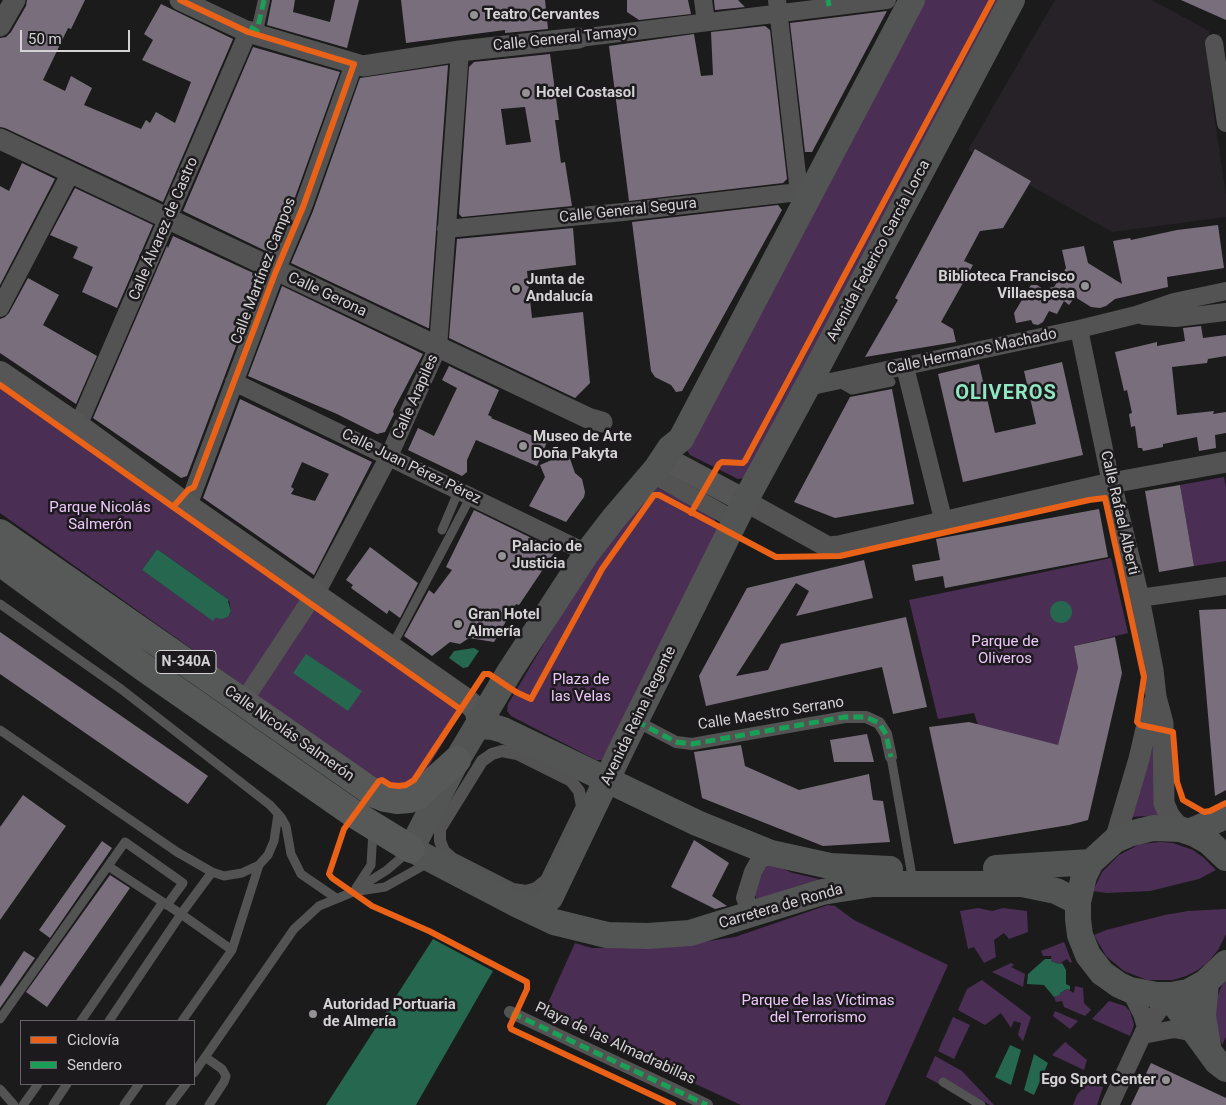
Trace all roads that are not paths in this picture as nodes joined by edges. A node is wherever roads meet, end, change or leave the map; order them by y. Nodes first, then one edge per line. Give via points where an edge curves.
1 (15, 0) edge
2 (180, 0) edge
3 (193, 0) edge
4 (264, 0) edge
5 (703, 0) edge
6 (887, 0) edge
7 (912, 0) edge
8 (1012, 0) edge
9 (777, 7) edge
10 (706, 22) junction
11 (0, 26) edge
12 (248, 32) junction
13 (579, 38) joint
14 (1214, 42) dead end
15 (460, 50) junction
16 (354, 64) junction
17 (1226, 123) edge
18 (0, 139) edge
19 (70, 174) junction
20 (804, 195) junction
21 (169, 219) junction
22 (446, 230) junction
23 (276, 270) junction
24 (1226, 292) edge
25 (0, 308) edge
26 (1226, 312) edge
27 (1136, 315) junction
28 (1080, 329) junction
29 (438, 347) junction
30 (905, 367) junction
31 (0, 373) edge
32 (234, 382) junction
33 (837, 382) junction
34 (891, 382) dead end
35 (807, 388) junction
36 (602, 422) dead end
37 (78, 426) junction
38 (389, 456) junction
39 (1226, 462) edge
40 (657, 467) junction
41 (1111, 483) junction
42 (465, 493) junction
43 (188, 506) junction
44 (739, 512) junction
45 (944, 523) junction
46 (442, 530) dead end
47 (0, 534) edge
48 (587, 553) junction
49 (0, 562) edge
50 (1226, 586) edge
51 (315, 595) junction
52 (1140, 598) junction
53 (0, 604) edge
54 (391, 648) junction
55 (1156, 697) junction
56 (243, 702) junction
57 (636, 721) junction
58 (478, 726) junction
59 (0, 730) edge
60 (891, 757) joint
61 (1165, 759) junction
62 (469, 761) junction
63 (607, 781) junction
64 (278, 814) junction
65 (1222, 818) edge
66 (373, 826) junction
67 (1185, 830) junction
68 (1116, 840) junction
69 (771, 854) junction
70 (422, 855) junction
71 (1226, 858) edge
72 (1091, 862) junction
73 (259, 865) junction
74 (108, 866) junction
75 (911, 870) junction
76 (212, 872) junction
77 (353, 892) junction
78 (336, 898) junction
79 (1078, 902) junction
80 (165, 903) junction
81 (518, 906) junction
82 (758, 911) junction
83 (181, 914) junction
84 (232, 950) junction
85 (1226, 963) edge
86 (1206, 982) junction
87 (1130, 990) junction
88 (1169, 996) junction
89 (510, 1012) dead end
90 (0, 1020) edge
91 (82, 1020) edge
92 (110, 1020) edge
93 (183, 1020) edge
94 (1144, 1031) junction
95 (1210, 1051) edge
96 (205, 1057) junction
97 (195, 1071) edge
98 (943, 1082) dead end
99 (37, 1085) edge
100 (66, 1085) edge
101 (138, 1085) edge
102 (185, 1085) edge
103 (0, 1089) edge
104 (14, 1105) edge
105 (23, 1105) edge
106 (53, 1105) edge
107 (124, 1105) edge
108 (170, 1105) edge
109 (209, 1105) edge
110 (707, 1105) edge
111 (981, 1105) edge
112 (1110, 1105) edge

1 - 11 street
2 - 12 street, Calle General Tamayo
3 - 4 street via 258,31
5 - 10 street
6 - 9 street, Calle General Tamayo
7 - 20 main road
8 - 35 main road, Avenida Federico García Lorca
9 - 10 street, Calle General Tamayo
9 - 20 street
10 - 13 street, Calle General Tamayo
12 - 16 street, Calle General Tamayo
12 - 21 street, Calle Álvarez de Castro
13 - 15 street, Calle General Tamayo
14 - 17 street
15 - 16 street, Calle General Tamayo via 363,66
15 - 22 street, Calle Arapiles
16 - 23 street, Calle Martínez Campos via 303,207
18 - 19 street, Calle Gerona
19 - 21 street, Calle Gerona
19 - 25 street
20 - 22 street, Calle General Segura
20 - 40 main road via 681,439
21 - 23 street, Calle Gerona
21 - 37 street, Calle Álvarez de Castro
22 - 29 street, Calle Arapiles
23 - 29 street, Calle Gerona
23 - 32 street, Calle Martínez Campos
24 - 27 street, Calle Hermanos Machado via 1174,302
26 - 27 street, Calle Hermanos Machado via 1176,318
27 - 28 street, Calle Hermanos Machado
28 - 30 street, Calle Hermanos Machado
28 - 41 street, Calle Rafael Alberti
29 - 36 street, Calle Gerona
29 - 38 street, Calle Arapiles
30 - 33 street, Calle Hermanos Machado
30 - 45 street
31 - 37 main road
32 - 38 street, Calle Juan Pérez Pérez
32 - 43 street, Calle Martínez Campos
33 - 34 lane via 852,390
33 - 35 street, Calle Hermanos Machado
35 - 44 main road, Avenida Federico García Lorca
37 - 43 main road
38 - 42 street, Calle Juan Pérez Pérez
38 - 51 street, Calle Arapiles
39 - 41 street
40 - 44 main road
40 - 48 main road
41 - 45 street
41 - 52 street, Calle Rafael Alberti
42 - 46 lane
42 - 48 street, Calle Juan Pérez Pérez
42 - 54 lane
43 - 51 main road
44 - 45 street via 828,547
44 - 57 main road, Avenida Reina Regente
47 - 56 highway, Calle Nicolás Salmerón / N-340A
48 - 58 main road
49 - 66 highway, Calle Nicolás Salmerón / N-340A via 143,667
50 - 52 street
51 - 54 main road
51 - 56 street, Calle Arapiles
52 - 55 street, Calle Rafael Alberti
53 - 64 lane via 121,689
54 - 58 main road via 466,700 476,709
55 - 61 street, Calle Rafael Alberti via 1163,723
55 - 68 street, Calle Rafael Alberti
56 - 62 highway, Calle Nicolás Salmerón / N-340A via 385,798 403,800 417,796
57 - 60 street, Calle Maestro Serrano via 676,742 692,744 845,717 866,717 879,723 886,734
57 - 63 main road, Avenida Reina Regente
58 - 62 main road
58 - 63 main road, Carretera de Ronda via 503,730
59 - 76 lane via 177,852
60 - 75 lane
61 - 65 street, Calle Rafael Alberti via 1173,795 1181,809 1193,817
61 - 67 street, Calle Rafael Alberti via 1164,803 1169,815
62 - 62 street via 440,829 444,851 513,889 526,891 536,888 546,880 582,806 579,791 571,781 517,754 502,751
62 - 70 main road
63 - 69 main road, Carretera de Ronda
63 - 81 main road, Avenida Reina Regente via 550,898 539,908
64 - 73 lane via 274,841
64 - 78 lane via 286,826 291,854 301,874
65 - 67 main road
66 - 70 highway, Calle Nicolás Salmerón / N-340A
66 - 77 lane via 371,865
67 - 68 main road via 1165,827 1143,830
67 - 71 main road via 1209,842
68 - 72 main road
69 - 75 main road, Carretera de Ronda via 830,866
69 - 82 street via 759,860 745,898 751,909
70 - 77 lane via 387,870
70 - 77 lane via 386,886
70 - 81 main road, Carretera de Ronda
72 - 75 main road, Carretera de Ronda
72 - 79 main road
73 - 76 lane via 242,873 224,876
73 - 84 lane
74 - 80 lane
74 - 80 lane via 125,842 183,883
74 - 90 lane
76 - 83 lane
77 - 78 lane
78 - 96 lane via 319,906 294,929
79 - 82 main road, Carretera de Ronda via 1056,891 1022,884 873,884 822,892
79 - 87 main road via 1080,935 1088,955 1102,973
80 - 83 lane
80 - 91 lane
81 - 82 main road, Carretera de Ronda via 571,927 630,936 690,934
83 - 84 lane
83 - 92 lane
84 - 93 lane
85 - 86 main road
86 - 88 main road via 1188,992
86 - 95 main road via 1203,1016
87 - 88 main road
87 - 94 street via 1142,1014
88 - 94 street
88 - 95 main road
89 - 110 street, Playa de las Almadrabillas
94 - 95 street via 1174,1029
94 - 112 street
96 - 97 lane
96 - 109 lane via 222,1069 226,1076
98 - 111 lane
99 - 105 lane
100 - 106 lane
101 - 107 lane
102 - 108 lane
103 - 104 lane

